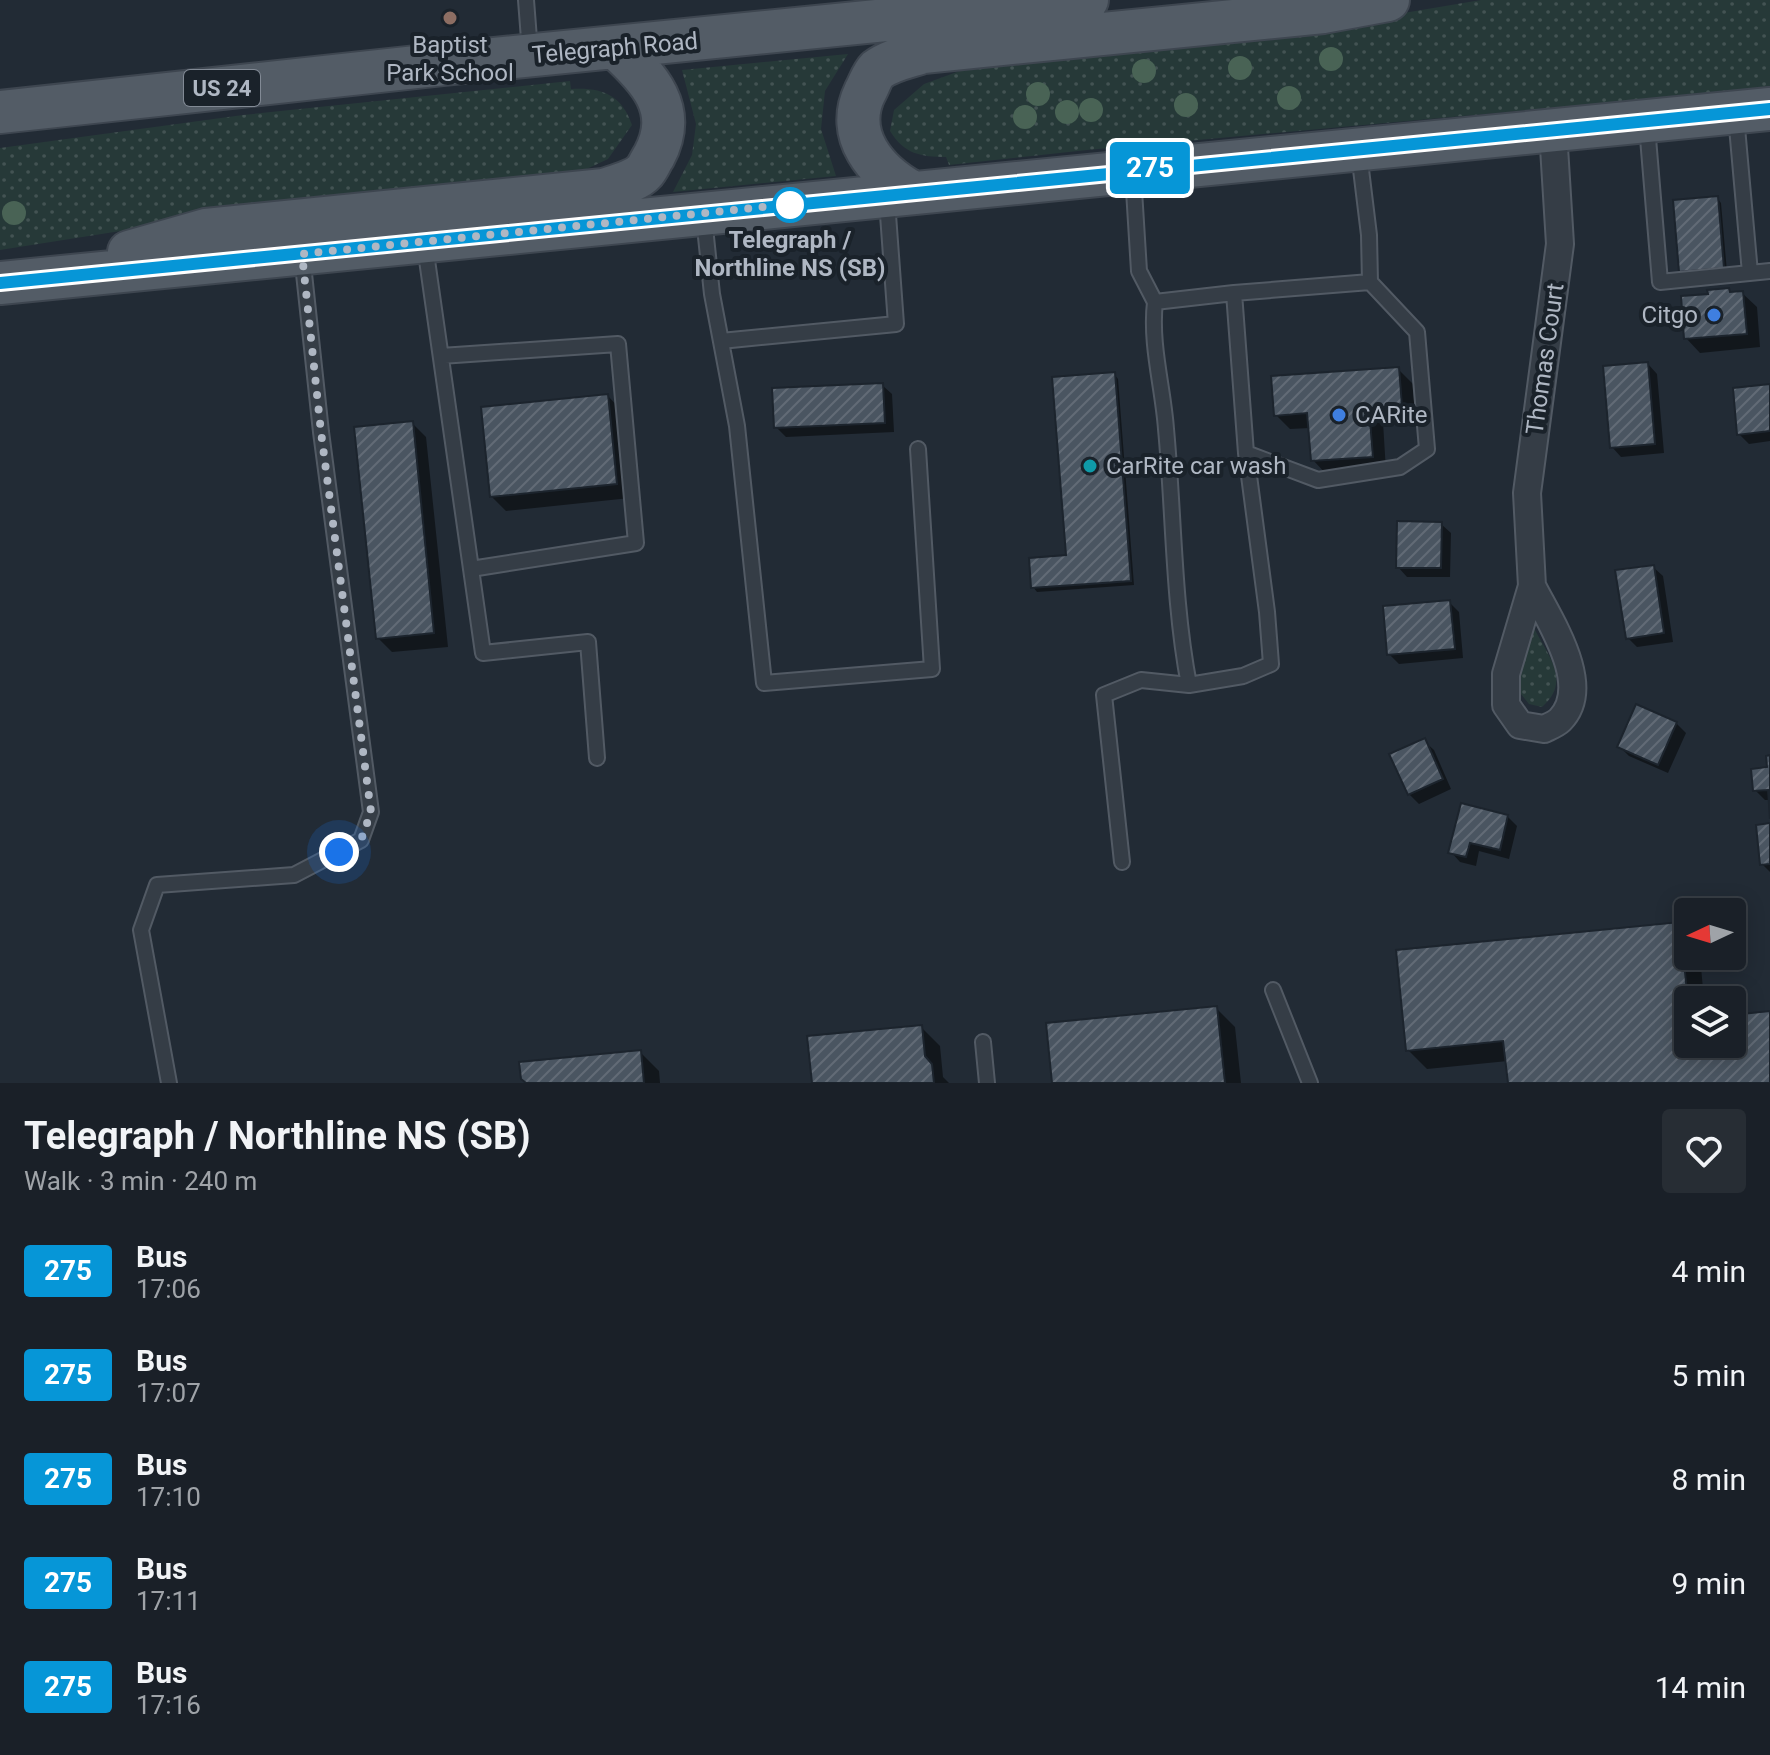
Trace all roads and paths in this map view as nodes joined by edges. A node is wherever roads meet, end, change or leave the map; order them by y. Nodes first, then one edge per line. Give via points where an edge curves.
1 (526, 0) edge
2 (1087, 0) edge
3 (1388, 0) edge
4 (616, 48) junction
5 (531, 56) junction
6 (1753, 110) edge
7 (8, 113) edge
8 (1647, 121) junction
9 (1553, 131) junction
10 (1358, 148) junction
11 (1133, 170) junction
12 (900, 194) junction
13 (704, 214) junction
14 (425, 242) junction
15 (302, 254) junction
16 (1770, 271) edge
17 (1750, 273) junction
18 (41, 278) junction
19 (1370, 282) junction
20 (0, 283) edge
21 (1234, 293) junction
22 (1155, 302) junction
23 (721, 341) junction
24 (441, 356) junction
25 (918, 449) dead end
26 (1246, 453) junction
27 (471, 569) junction
28 (1532, 586) junction
29 (1189, 685) junction
30 (597, 758) dead end
31 (1122, 862) dead end
32 (1273, 990) dead end
33 (983, 1042) dead end
34 (169, 1083) edge
35 (987, 1083) edge
36 (1310, 1083) edge

1 - 5 lane
2 - 4 main road, Telegraph Road / US 24
3 - 12 main road via 1323,12 923,52 895,61 875,71 858,121 862,141
4 - 5 main road, Telegraph Road / US 24
4 - 18 main road via 654,89 664,125 644,173 604,190 206,230
5 - 7 main road, Telegraph Road / US 24
6 - 8 main road
6 - 17 lane
8 - 9 main road
8 - 17 lane via 1660,282
9 - 10 main road
9 - 28 street, Thomas Court via 1560,244 1527,493
10 - 11 main road
10 - 19 lane
11 - 12 main road
11 - 22 lane via 1139,271
12 - 13 main road
12 - 23 lane via 896,324
13 - 14 main road
13 - 23 lane
14 - 15 main road
14 - 24 lane
15 - 18 main road
15 - 34 lane via 371,812 361,840 294,875 157,885 141,930
16 - 17 lane
18 - 20 main road
19 - 21 lane
19 - 26 lane via 1417,332 1427,449 1400,467 1318,480
21 - 22 lane
21 - 26 lane
22 - 29 lane via 1180,637
23 - 25 lane via 737,426 764,683 932,669
24 - 27 lane
24 - 27 lane via 618,344 636,543
26 - 29 lane via 1271,664 1243,676
27 - 30 lane via 483,653 588,642
28 - 28 street, Thomas Court via 1506,674 1506,705 1520,725 1544,729 1561,719 1573,693 1569,661
29 - 31 lane via 1141,680 1104,695
32 - 36 lane
33 - 35 lane

